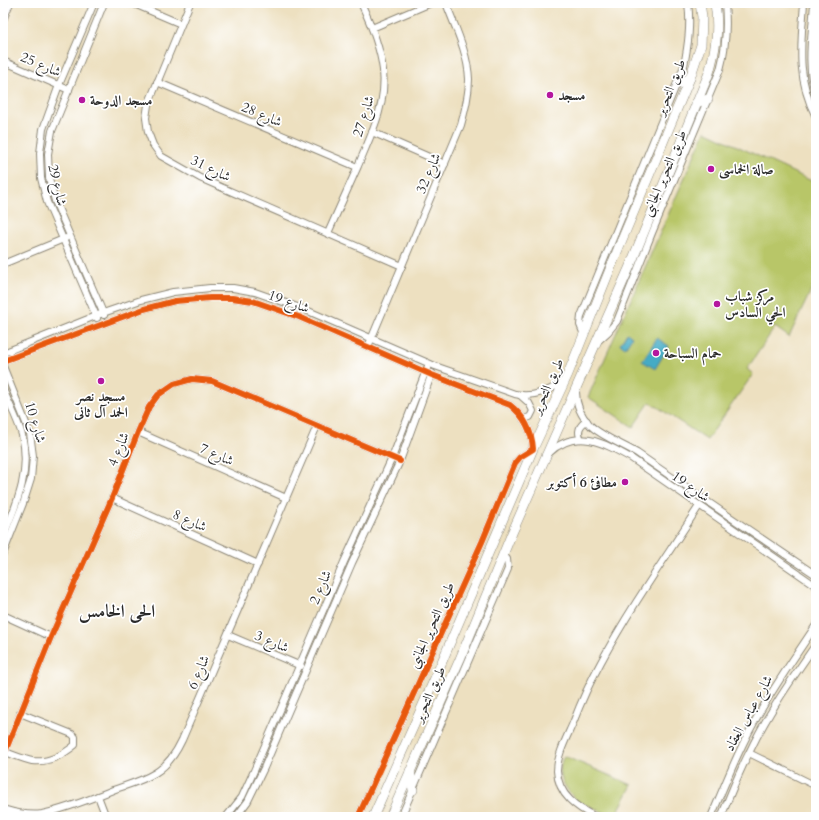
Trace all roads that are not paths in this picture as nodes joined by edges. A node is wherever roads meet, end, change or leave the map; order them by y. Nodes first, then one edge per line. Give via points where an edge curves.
1 (10, 3) edge
2 (94, 3) edge
3 (104, 3) edge
4 (132, 3) edge
5 (190, 3) edge
6 (361, 3) edge
7 (431, 3) edge
8 (446, 3) edge
9 (688, 3) edge
10 (700, 3) edge
11 (715, 3) edge
12 (725, 3) edge
13 (804, 3) edge
14 (814, 3) edge
15 (3, 20) edge
16 (181, 24) junction
17 (372, 28) junction
18 (3, 61) edge
19 (690, 78) junction
20 (157, 82) junction
21 (678, 84) junction
22 (59, 85) junction
23 (813, 87) junction
24 (804, 89) junction
25 (69, 90) junction
26 (816, 96) edge
27 (708, 99) junction
28 (696, 103) junction
29 (816, 117) edge
30 (372, 132) junction
31 (444, 164) junction
32 (357, 167) junction
33 (328, 233) junction
34 (70, 236) junction
35 (63, 239) junction
36 (619, 247) junction
37 (635, 254) junction
38 (3, 264) edge
39 (402, 266) junction
40 (607, 275) junction
41 (624, 280) junction
42 (103, 313) junction
43 (96, 316) junction
44 (107, 322) junction
45 (100, 325) junction
46 (584, 335) junction
47 (372, 338) junction
48 (596, 342) junction
49 (368, 347) junction
50 (3, 353) edge
51 (3, 361) edge
52 (429, 363) junction
53 (3, 366) edge
54 (435, 366) junction
55 (425, 372) junction
56 (432, 375) junction
57 (567, 376) junction
58 (576, 387) junction
59 (3, 389) edge
60 (520, 395) junction
61 (523, 419) junction
62 (587, 421) junction
63 (317, 426) junction
64 (138, 432) junction
65 (581, 439) junction
66 (533, 449) junction
67 (633, 455) junction
68 (546, 456) junction
69 (392, 458) junction
70 (400, 462) junction
71 (112, 498) junction
72 (286, 498) junction
73 (699, 506) junction
74 (3, 537) edge
75 (5, 545) edge
76 (3, 554) edge
77 (503, 554) junction
78 (258, 564) junction
79 (816, 575) edge
80 (816, 586) edge
81 (3, 615) edge
82 (816, 625) edge
83 (228, 635) junction
84 (50, 637) junction
85 (816, 644) edge
86 (446, 653) junction
87 (460, 659) junction
88 (299, 665) junction
89 (306, 668) junction
90 (435, 678) junction
91 (448, 686) junction
92 (20, 713) junction
93 (748, 753) junction
94 (4, 755) edge
95 (410, 771) junction
96 (816, 786) edge
97 (413, 790) junction
98 (98, 796) junction
99 (242, 797) junction
100 (248, 801) junction
101 (3, 809) edge
102 (106, 817) edge
103 (226, 817) edge
104 (236, 817) edge
105 (358, 817) edge
106 (373, 817) edge
107 (390, 817) edge
108 (401, 817) edge
109 (596, 817) edge
110 (711, 817) edge
111 (721, 817) edge

1 - 15 street
2 - 22 street, شارع 29
3 - 25 street, شارع 29
4 - 16 street
5 - 16 street, شارع 31
6 - 17 street, شارع 27
7 - 17 street
8 - 31 street, شارع 32 via 466,56 469,79 467,102 461,124
9 - 21 street, طريق التحرير الجانبى via 689,41
10 - 19 street, طريق التحرير via 701,45
11 - 28 street, طريق التحرير via 716,48
12 - 27 street, طريق التحرير الجانبى via 723,58
13 - 24 street via 801,58
14 - 23 street via 810,64
16 - 20 street, شارع 31
17 - 30 street, شارع 27 via 383,69 380,112
18 - 22 street, شارع 25
19 - 21 street
19 - 36 street, طريق التحرير
20 - 32 street, شارع 28
20 - 33 street, شارع 31 via 146,118 153,145 161,156 200,178
21 - 46 street, طريق التحرير الجانبى via 581,316 580,325
22 - 25 street, شارع 25
22 - 35 street, شارع 29 via 43,129 40,153 41,178 47,202
23 - 24 street
23 - 26 street
24 - 29 street
25 - 34 street, شارع 29 via 52,131 48,154 49,178 55,201
27 - 28 street
27 - 48 street, طريق التحرير الجانبى via 618,321
28 - 37 street, طريق التحرير
30 - 31 street
30 - 32 street, شارع 27
31 - 39 street, شارع 32
32 - 33 street, شارع 27
33 - 39 street, شارع 31
34 - 35 street
34 - 42 street, شارع 29
35 - 38 street
35 - 43 street, شارع 29
36 - 37 street via 625,256
36 - 40 street, طريق التحرير
37 - 41 street, طريق التحرير
39 - 47 street, شارع 32
40 - 41 street via 618,274
40 - 46 street, طريق التحرير
41 - 48 street, طريق التحرير
42 - 43 street, شارع 19
42 - 44 street, شارع 29
42 - 47 street, شارع 19 via 173,292 232,288 276,299
43 - 45 street, شارع 29
43 - 50 street, شارع 19
44 - 45 street, شارع 19
44 - 49 street, شارع 19 via 175,301 232,298 253,301 286,312
45 - 51 street, شارع 19
46 - 57 street, طريق التحرير
47 - 49 street, شارع 32
47 - 52 street, شارع 19
48 - 58 street, طريق التحرير
49 - 55 street, شارع 19
52 - 54 street, شارع 19
52 - 55 street, شارع 2
53 - 75 street, شارع 10 via 30,433 33,456 32,479
54 - 56 street, شارع 2
54 - 60 street, شارع 19
55 - 56 street, شارع 19
55 - 69 street, شارع 2
56 - 61 street, شارع 19 via 510,405
56 - 70 street, شارع 2
57 - 60 street, شارع 19 via 549,389 535,394
57 - 66 street, طريق التحرير
58 - 62 street, شارع 19 via 578,405
58 - 68 street, طريق التحرير
59 - 74 street, شارع 10 via 22,434 25,456 24,478
60 - 61 street via 533,411 530,417
61 - 66 street, شارع 19
62 - 65 street via 579,428 578,434
62 - 67 street, شارع 19 via 593,428
63 - 64 street, شارع 4 via 212,381 192,379 174,384 158,395
63 - 69 street, شارع 4
63 - 72 street, شارع 6
64 - 71 street, شارع 4
64 - 72 street, شارع 7
65 - 67 street, شارع 19 via 603,442
65 - 68 street, شارع 19 via 559,445
66 - 86 street, طريق التحرير
66 - 105 street, طريق التحرير الجانبى via 515,463
67 - 73 street, شارع 19
67 - 79 street, شارع 19
68 - 77 street, طريق التحرير
69 - 70 street, شارع 4
69 - 88 street, شارع 2
70 - 89 street, شارع 2
71 - 78 street, شارع 8
71 - 84 street, شارع 4
72 - 78 street, شارع 6
73 - 80 street, شارع 19
73 - 109 street via 601,661 562,747 557,772 562,790 576,805
75 - 76 street, شارع 10
77 - 87 street, طريق التحرير
77 - 97 street via 507,559 508,569
78 - 83 street, شارع 6
81 - 84 street
82 - 110 street, شارع عباس العقاد via 759,713
83 - 88 street, شارع 3
83 - 98 street, شارع 6 via 176,753 156,773
84 - 92 street, شارع 4
85 - 93 street, شارع عباس العقاد via 771,711
86 - 87 street via 450,659
86 - 90 street, طريق التحرير
87 - 91 street, طريق التحرير
88 - 89 street, شارع 3
88 - 99 street, شارع 2
89 - 100 street, شارع 2
90 - 91 street via 442,679
90 - 106 street, طريق التحرير
91 - 95 street, طريق التحرير
92 - 94 street, شارع 4
92 - 94 street via 72,734 75,737 75,745 46,760 32,761
93 - 96 street
93 - 111 street, شارع عباس العقاد
95 - 97 street
95 - 107 street, طريق التحرير
97 - 108 street
98 - 101 street, شارع 6 via 41,814 19,814
98 - 102 street
99 - 100 street
99 - 103 street, شارع 2
100 - 104 street, شارع 2

